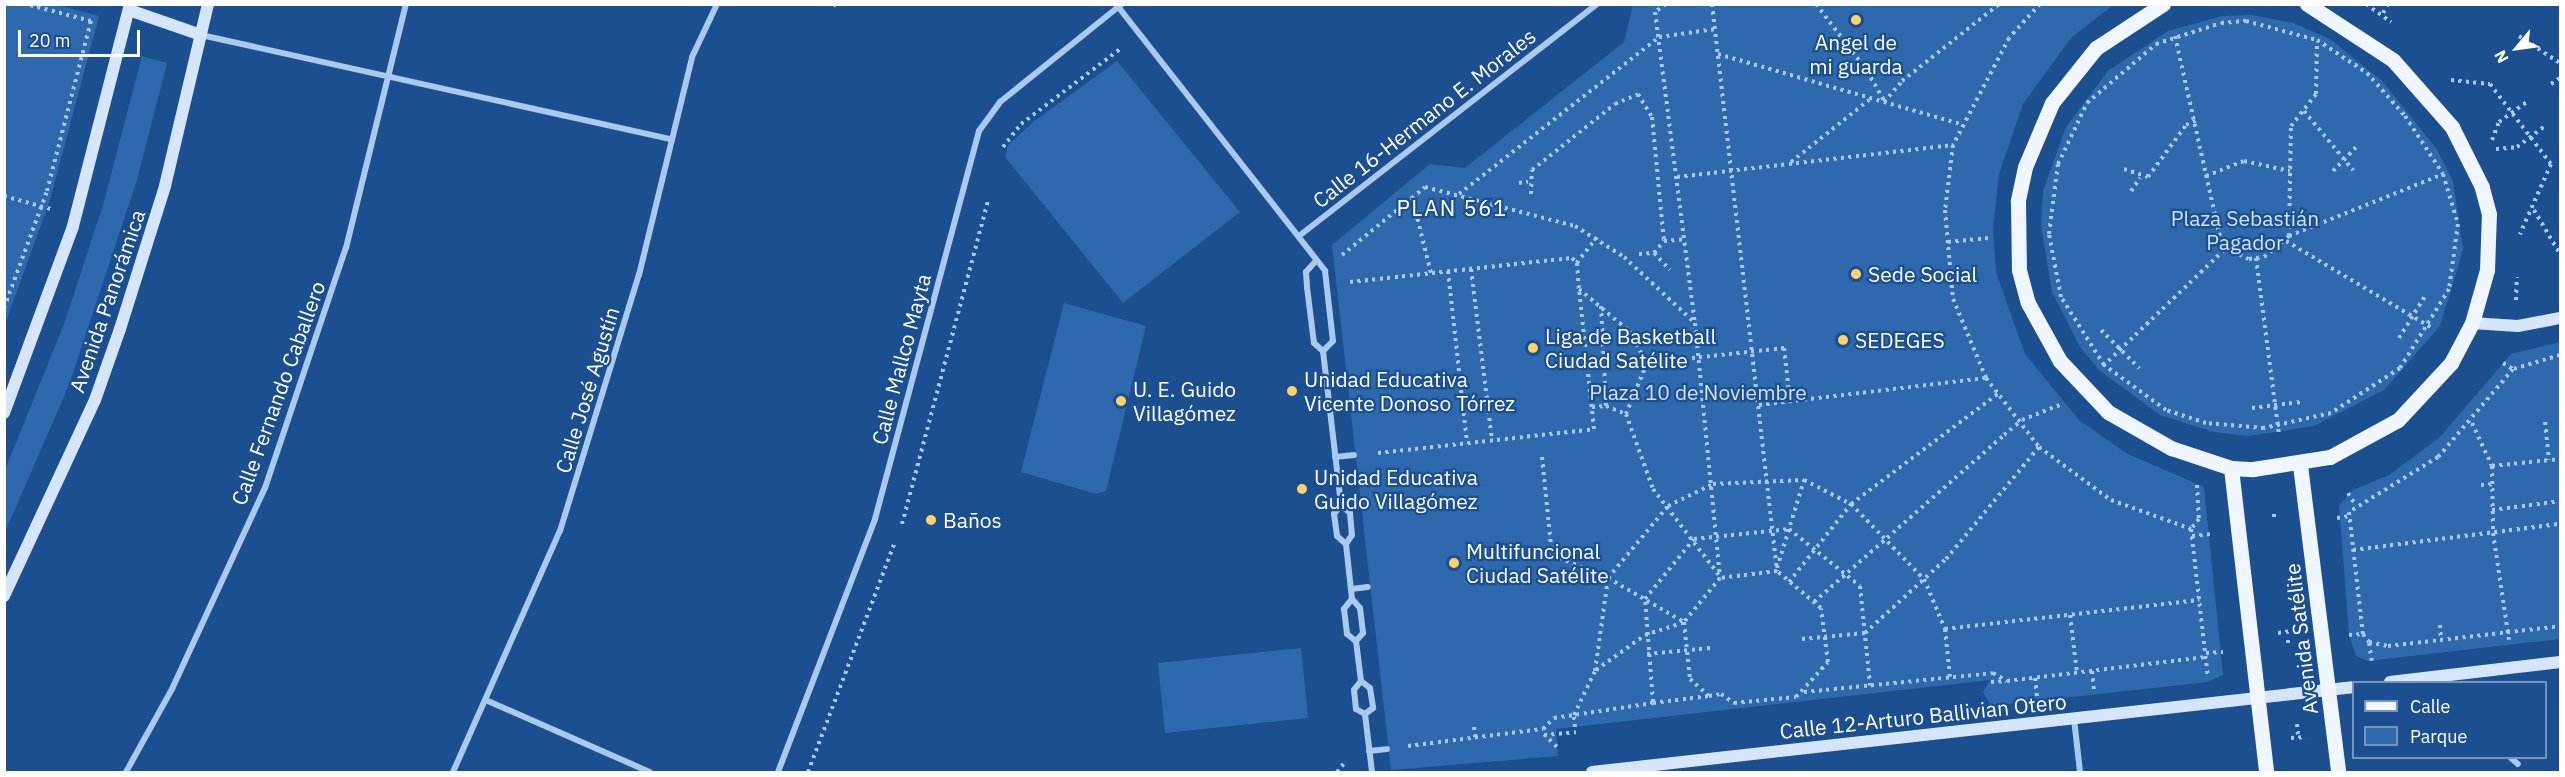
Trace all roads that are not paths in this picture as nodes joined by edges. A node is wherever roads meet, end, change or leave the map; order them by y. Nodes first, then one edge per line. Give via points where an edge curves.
1 (208, 4) edge
2 (406, 4) edge
3 (717, 4) edge
4 (1597, 4) edge
5 (2163, 4) edge
6 (2307, 4) edge
7 (1119, 6) edge
8 (130, 7) edge
9 (201, 35) junction
10 (388, 77) junction
11 (671, 139) junction
12 (1299, 236) junction
13 (1313, 259) junction
14 (2560, 318) edge
15 (2472, 323) junction
16 (1323, 351) junction
17 (4, 413) edge
18 (1354, 455) dead end
19 (1335, 457) junction
20 (2300, 465) junction
21 (2231, 468) junction
22 (1341, 505) junction
23 (1346, 544) junction
24 (1368, 587) dead end
25 (1351, 589) junction
26 (4, 596) edge
27 (1352, 599) junction
28 (1356, 641) junction
29 (2560, 663) edge
30 (1361, 681) junction
31 (2399, 681) edge
32 (2352, 687) edge
33 (2329, 690) junction
34 (2258, 697) junction
35 (488, 701) junction
36 (1365, 714) junction
37 (2074, 719) junction
38 (1386, 749) dead end
39 (1369, 751) junction
40 (2512, 759) edge
41 (2521, 759) edge
42 (2518, 764) junction
43 (126, 772) edge
44 (453, 772) edge
45 (650, 772) edge
46 (778, 772) edge
47 (1372, 772) edge
48 (1592, 772) edge
49 (2080, 772) edge
50 (2266, 772) edge
51 (2338, 772) edge
52 (2519, 772) edge

1 - 9 main road, Avenida Panorámica
2 - 10 street, Calle Fernando Caballero
3 - 11 street, Calle José Agustín via 693,57
4 - 12 street, Calle 16-Hermano E. Morales
5 - 21 main road via 2096,48 2052,103 2029,156 2018,201 2019,270 2042,332 2080,387 2139,432
6 - 15 main road via 2393,60 2452,127 2470,160 2482,187 2490,242
7 - 12 street
7 - 46 street, Calle Mallco Mayta via 1000,102 979,131 875,519
8 - 9 main road
8 - 17 main road via 73,226
9 - 10 street
9 - 26 main road, Avenida Panorámica via 165,186 120,329 94,400
10 - 11 street
10 - 43 street, Calle Fernando Caballero via 346,248 265,488 172,689
11 - 35 street, Calle José Agustín via 601,408 560,531
12 - 13 street
13 - 16 street via 1306,272 1307,287 1314,343
13 - 16 street via 1325,271 1330,284 1333,341
14 - 15 main road via 2518,326
15 - 20 main road via 2436,383 2398,420 2354,447
16 - 19 street
18 - 19 street
19 - 22 street
20 - 21 main road
20 - 33 main road, Avenida Satélite
21 - 34 main road
22 - 23 street via 1350,513 1352,535
22 - 23 street via 1334,514 1337,537
23 - 25 street
24 - 25 street
25 - 27 street
27 - 28 street via 1360,608 1363,633
27 - 28 street via 1344,609 1347,634
28 - 30 street
29 - 31 main road
30 - 36 street via 1353,690 1356,709
30 - 36 street via 1370,688 1373,708
32 - 33 main road
33 - 34 main road, Calle 12-Arturo Ballivian Otero
33 - 51 main road, Avenida Satélite
34 - 37 main road, Calle 12-Arturo Ballivian Otero
34 - 50 main road
35 - 44 street, Calle José Agustín
35 - 45 street
36 - 39 street
37 - 48 main road, Calle 12-Arturo Ballivian Otero
37 - 49 street
38 - 39 street
39 - 47 street
40 - 42 street
41 - 42 street
42 - 52 street

